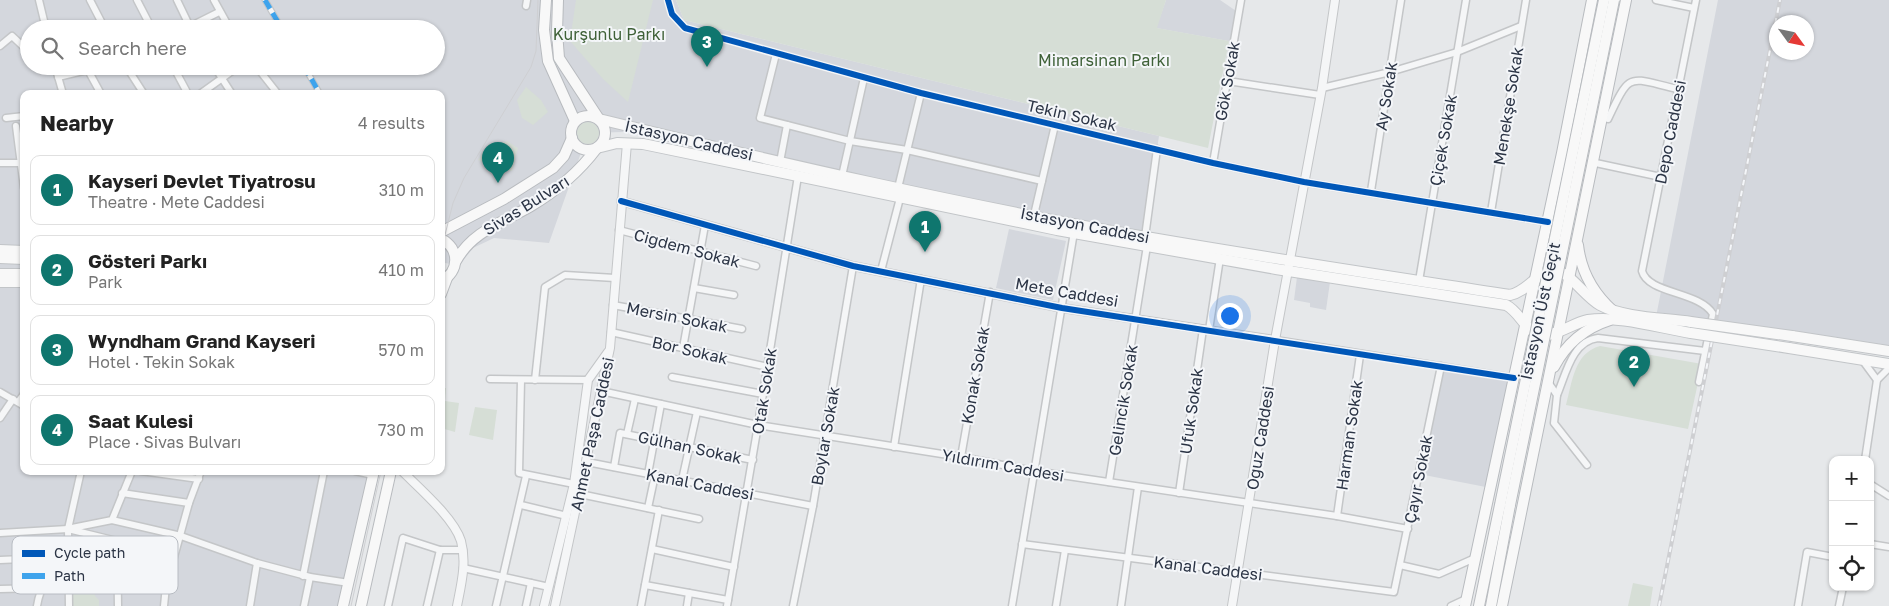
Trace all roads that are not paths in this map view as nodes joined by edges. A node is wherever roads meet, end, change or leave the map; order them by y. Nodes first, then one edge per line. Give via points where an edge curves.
1 (39, 0) edge
2 (90, 0) edge
3 (137, 0) edge
4 (177, 0) edge
5 (214, 0) edge
6 (265, 0) edge
7 (546, 0) edge
8 (558, 0) edge
9 (668, 0) edge
10 (1241, 0) edge
11 (1335, 0) edge
12 (1401, 0) edge
13 (1466, 0) edge
14 (1526, 0) edge
15 (1592, 0) edge
16 (1604, 0) edge
17 (1614, 0) edge
18 (1626, 0) edge
19 (1656, 0) edge
20 (1696, 0) edge
21 (1694, 8) junction
22 (219, 12) junction
23 (44, 20) edge
24 (100, 20) edge
25 (147, 20) edge
26 (186, 20) edge
27 (204, 20) edge
28 (224, 20) edge
29 (277, 20) edge
30 (1521, 26) junction
31 (20, 44) edge
32 (0, 46) edge
33 (1457, 52) junction
34 (776, 54) junction
35 (1390, 72) junction
36 (70, 75) edge
37 (91, 75) edge
38 (132, 75) edge
39 (177, 75) edge
40 (219, 75) edge
41 (227, 75) edge
42 (263, 75) edge
43 (309, 75) edge
44 (58, 77) joint
45 (864, 78) junction
46 (221, 79) junction
47 (1228, 81) junction
48 (1678, 89) junction
49 (62, 90) edge
50 (99, 90) edge
51 (141, 90) edge
52 (186, 90) edge
53 (206, 90) edge
54 (229, 90) edge
55 (275, 90) edge
56 (318, 90) edge
57 (1321, 91) junction
58 (921, 93) junction
59 (20, 116) edge
60 (6, 118) dead end
61 (598, 119) junction
62 (1608, 119) dead end
63 (576, 122) junction
64 (788, 125) junction
65 (1055, 125) junction
66 (16, 126) dead end
67 (572, 138) junction
68 (850, 141) junction
69 (626, 143) junction
70 (597, 148) junction
71 (1157, 149) junction
72 (907, 150) junction
73 (20, 151) edge
74 (780, 162) junction
75 (1591, 162) junction
76 (0, 163) edge
77 (20, 163) edge
78 (1214, 163) junction
79 (798, 176) junction
80 (842, 176) junction
81 (1660, 177) junction
82 (1042, 181) junction
83 (1304, 182) junction
84 (1371, 191) junction
85 (899, 193) junction
86 (621, 201) junction
87 (1432, 201) junction
88 (1491, 212) junction
89 (1034, 215) junction
90 (1548, 222) junction
91 (705, 224) junction
92 (1578, 227) junction
93 (445, 230) edge
94 (619, 230) junction
95 (1074, 232) junction
96 (445, 242) edge
97 (1146, 242) junction
98 (787, 248) junction
99 (0, 250) edge
100 (20, 251) edge
101 (700, 251) junction
102 (0, 258) edge
103 (1220, 258) junction
104 (20, 259) edge
105 (1290, 259) junction
106 (456, 261) junction
107 (756, 266) dead end
108 (853, 266) junction
109 (1288, 270) junction
110 (881, 271) junction
111 (0, 274) edge
112 (20, 274) edge
113 (1569, 275) junction
114 (615, 278) junction
115 (445, 279) edge
116 (921, 279) junction
117 (1419, 281) junction
118 (1535, 281) junction
119 (0, 282) edge
120 (20, 282) edge
121 (694, 288) junction
122 (990, 292) junction
123 (734, 295) dead end
124 (613, 305) junction
125 (1062, 308) junction
126 (1611, 315) junction
127 (1136, 318) junction
128 (688, 319) junction
129 (1526, 324) junction
130 (1691, 327) junction
131 (742, 329) dead end
132 (1206, 329) junction
133 (1559, 330) junction
134 (611, 332) junction
135 (1275, 340) junction
136 (610, 348) junction
137 (683, 348) junction
138 (1705, 351) junction
139 (1889, 351) edge
140 (1360, 354) junction
141 (1862, 360) junction
142 (1889, 364) edge
143 (1441, 366) junction
144 (768, 367) junction
145 (1889, 368) edge
146 (672, 377) dead end
147 (1514, 378) junction
148 (490, 379) dead end
149 (521, 380) junction
150 (535, 380) junction
151 (588, 380) junction
152 (1877, 380) junction
153 (1548, 382) junction
154 (1699, 382) dead end
155 (601, 391) junction
156 (0, 392) edge
157 (764, 394) junction
158 (1557, 396) junction
159 (635, 399) junction
160 (18, 403) edge
161 (661, 404) junction
162 (697, 412) junction
163 (0, 418) edge
164 (758, 425) junction
165 (627, 434) junction
166 (825, 436) junction
167 (654, 440) junction
168 (689, 447) junction
169 (894, 447) junction
170 (1866, 456) edge
171 (961, 457) junction
172 (752, 460) junction
173 (587, 462) junction
174 (1587, 465) dead end
175 (614, 467) junction
176 (1034, 471) junction
177 (652, 474) junction
178 (80, 475) edge
179 (130, 475) edge
180 (170, 475) edge
181 (200, 475) edge
182 (323, 475) edge
183 (374, 475) edge
184 (389, 475) edge
185 (406, 475) edge
186 (526, 476) junction
187 (199, 479) junction
188 (682, 480) junction
189 (1110, 482) junction
190 (574, 484) junction
191 (1138, 487) junction
192 (1874, 487) edge
193 (122, 493) junction
194 (747, 493) junction
195 (1179, 493) junction
196 (580, 494) junction
197 (1889, 496) edge
198 (189, 503) junction
199 (1250, 504) junction
200 (521, 505) junction
201 (1505, 505) junction
202 (813, 506) junction
203 (648, 508) junction
204 (659, 510) junction
205 (567, 516) junction
206 (1337, 516) junction
207 (699, 519) dead end
208 (112, 520) junction
209 (68, 529) junction
210 (1408, 529) junction
211 (0, 533) edge
212 (68, 536) edge
213 (97, 536) edge
214 (181, 536) junction
215 (178, 543) edge
216 (1022, 544) junction
217 (1874, 545) edge
218 (1889, 547) edge
219 (652, 549) junction
220 (440, 550) junction
221 (463, 550) junction
222 (1065, 550) junction
223 (1829, 556) edge
224 (1128, 558) junction
225 (1475, 558) junction
226 (257, 563) junction
227 (1400, 565) junction
228 (734, 567) junction
229 (463, 568) junction
230 (1237, 572) junction
231 (306, 576) junction
232 (503, 577) junction
233 (531, 583) junction
234 (348, 584) junction
235 (645, 585) junction
236 (549, 587) junction
237 (1841, 591) edge
238 (1394, 592) joint
239 (689, 593) junction
240 (1465, 602) edge
241 (727, 603) edge
242 (250, 606) edge
243 (304, 606) edge
244 (343, 606) edge
245 (361, 606) edge
246 (388, 606) edge
247 (427, 606) edge
248 (457, 606) edge
249 (496, 606) edge
250 (526, 606) edge
251 (544, 606) edge
252 (555, 606) edge
253 (642, 606) edge
254 (687, 606) edge
255 (793, 606) edge
256 (1012, 606) edge
257 (1056, 606) edge
258 (1121, 606) edge
259 (1232, 606) edge
260 (1451, 606) edge
261 (1480, 606) edge
262 (1491, 606) edge
263 (1502, 606) edge
264 (1798, 606) edge
265 (1839, 606) edge

1 - 23 street
2 - 24 street
3 - 25 street
4 - 26 street
5 - 22 street
6 - 29 street
7 - 63 main road via 544,30 548,61
8 - 61 main road via 559,58
9 - 34 street, Tekin Sokak via 672,14 685,28
10 - 47 street, Gök Sokak
11 - 57 street, Oğuz Caddesi
12 - 35 street, Ay Sokak
13 - 33 street, Çiçek Sokak
14 - 30 street, Menekşe Sokak
15 - 90 main road
16 - 201 main road, İstasyon Üst Geçit, bridge
17 - 201 main road, İstasyon Üst Geçit, bridge
18 - 75 main road
19 - 21 street
20 - 21 street, Depo Caddesi
21 - 48 street, Depo Caddesi
22 - 27 street
22 - 28 street
30 - 33 street
30 - 88 street, Menekşe Sokak
31 - 32 street via 12,36
33 - 35 street
33 - 87 street, Çiçek Sokak
34 - 45 street, Tekin Sokak
34 - 64 street via 760,118
35 - 57 street
35 - 84 street, Ay Sokak
36 - 44 street
37 - 50 street
38 - 51 street
39 - 52 street
40 - 46 street
41 - 46 street
42 - 55 street
43 - 56 street
44 - 49 street
45 - 58 street, Tekin Sokak
45 - 68 street
46 - 53 street
46 - 54 street
47 - 57 street
47 - 78 street, Gök Sokak
48 - 62 street via 1638,80 1629,82 1623,87
48 - 81 street, Depo Caddesi
57 - 83 street, Oğuz Caddesi
58 - 65 street, Tekin Sokak
58 - 72 street
59 - 60 street
61 - 63 main road via 585,116
61 - 70 main road via 604,125 606,136
61 - 74 main road, İstasyon Caddesi
63 - 67 main road
64 - 68 street
64 - 74 street
65 - 71 street, Tekin Sokak
65 - 82 street
66 - 73 street
67 - 70 main road via 582,149 590,151
67 - 93 main road, Sivas Bulvarı via 564,156 552,168 504,199
68 - 72 street
68 - 80 street
69 - 70 main road, İstasyon Caddesi
69 - 79 main road, İstasyon Caddesi
69 - 86 street
70 - 106 main road, Sivas Bulvarı via 580,171 532,206 477,235
71 - 78 street, Tekin Sokak
71 - 97 street, Gelincik Sokak
72 - 82 street
72 - 85 street
74 - 80 main road, İstasyon Caddesi
75 - 81 street
75 - 92 main road
76 - 77 street
78 - 83 street, Tekin Sokak
79 - 85 main road, İstasyon Caddesi
79 - 98 street, Otak Sokak
80 - 85 main road, İstasyon Caddesi
81 - 138 street, Depo Caddesi via 1643,274 1649,282 1699,302 1711,312
82 - 89 street
83 - 84 street, Tekin Sokak
83 - 105 street, Oğuz Caddesi
84 - 87 street, Tekin Sokak
85 - 89 main road, İstasyon Caddesi
85 - 95 main road, İstasyon Caddesi
85 - 110 street
86 - 91 street, Mete Caddesi
86 - 94 street
87 - 88 street, Tekin Sokak
87 - 117 street, Çiçek Sokak
88 - 90 street, Tekin Sokak
89 - 97 main road, İstasyon Caddesi
90 - 118 main road
91 - 98 street, Mete Caddesi
91 - 101 street
92 - 113 main road
92 - 126 main road via 1579,255 1584,273
94 - 101 street, Ciğdem Sokak
94 - 114 street
95 - 97 main road, İstasyon Caddesi
95 - 125 street
96 - 106 main road via 452,247
97 - 103 main road, İstasyon Caddesi
97 - 105 main road, İstasyon Caddesi
97 - 127 street, Gelincik Sokak
98 - 108 street, Mete Caddesi
98 - 144 street, Otak Sokak
99 - 100 main road
101 - 107 street, Ciğdem Sokak
101 - 121 street
102 - 104 main road
103 - 109 main road, İstasyon Caddesi
103 - 132 street, Ufuk Sokak
105 - 109 street, Oğuz Caddesi
105 - 117 main road, İstasyon Caddesi
106 - 115 main road, Sivas Bulvarı
108 - 110 street, Mete Caddesi
108 - 166 street, Boylar Sokak
109 - 129 main road, İstasyon Caddesi via 1506,305 1516,311
109 - 135 street, Oğuz Caddesi
110 - 116 street, Mete Caddesi
111 - 112 main road
113 - 118 main road, İstasyon Caddesi via 1549,272
113 - 126 main road via 1584,294
113 - 133 main road
114 - 124 street
114 - 150 street via 565,275 545,287
116 - 122 street, Mete Caddesi
116 - 169 street
117 - 118 main road, İstasyon Caddesi via 1510,295 1522,292
118 - 129 main road
119 - 120 main road
121 - 123 street
121 - 128 street
122 - 125 street, Mete Caddesi
122 - 171 street, Konak Sokak
124 - 128 street, Mersin Sokak
124 - 134 street
125 - 127 street, Mete Caddesi
125 - 176 street
126 - 130 main road
126 - 133 main road
126 - 153 main road via 1570,344 1559,358
127 - 132 street, Mete Caddesi
127 - 189 street, Gelincik Sokak
128 - 131 street, Mersin Sokak
128 - 137 street
129 - 133 main road, İstasyon Caddesi via 1540,335
129 - 147 main road
130 - 139 main road, bridge via 1792,336
130 - 141 main road, bridge
132 - 135 street, Mete Caddesi
132 - 195 street, Ufuk Sokak
133 - 153 main road
134 - 136 street
134 - 137 street, Bor Sokak
135 - 140 street, Mete Caddesi
135 - 199 street, Oğuz Caddesi
136 - 151 street, Ahmet Paşa Caddesi
136 - 155 street, Ahmet Paşa Caddesi
137 - 144 street, Bor Sokak
138 - 154 street
138 - 158 street via 1590,339 1576,349
140 - 143 street, Mete Caddesi
140 - 206 street, Harman Sokak
141 - 142 main road
141 - 152 street
143 - 147 street, Mete Caddesi
143 - 210 street, Çayır Sokak
144 - 157 street, Otak Sokak
145 - 152 street
146 - 157 street
147 - 225 main road
148 - 149 street
149 - 150 street
149 - 186 street via 519,473
150 - 151 street
151 - 190 street, Ahmet Paşa Caddesi
152 - 170 street
153 - 158 street
153 - 263 main road
155 - 159 street, Yıldırım Caddesi
155 - 173 street, Ahmet Paşa Caddesi
156 - 160 street
157 - 164 street, Otak Sokak
158 - 174 street via 1554,423
159 - 161 street, Yıldırım Caddesi
159 - 165 street
160 - 163 street
161 - 162 street, Yıldırım Caddesi
161 - 167 street
162 - 164 street, Yıldırım Caddesi
162 - 168 street
164 - 166 street, Yıldırım Caddesi
164 - 172 street, Otak Sokak
165 - 167 street, Gülhan Sokak
165 - 175 street via 620,433
166 - 169 street, Yıldırım Caddesi
166 - 202 street, Boylar Sokak
167 - 168 street, Gülhan Sokak
167 - 177 street
168 - 172 street, Gülhan Sokak
168 - 188 street
169 - 171 street, Yıldırım Caddesi
171 - 176 street, Yıldırım Caddesi
172 - 194 street, Otak Sokak
173 - 175 street, Kanal Caddesi
173 - 196 street, Ahmet Paşa Caddesi
175 - 177 street, Kanal Caddesi
176 - 189 street, Yıldırım Caddesi
176 - 216 street
177 - 188 street, Kanal Caddesi
177 - 203 street
178 - 209 street
179 - 193 street
180 - 187 street
181 - 187 street
182 - 231 street
183 - 234 main road
184 - 245 main road
185 - 221 street via 450,522
186 - 190 street
186 - 200 street
187 - 198 street
188 - 194 street, Kanal Caddesi
189 - 191 street, Yıldırım Caddesi
190 - 205 street, Ahmet Paşa Caddesi
191 - 195 street, Yıldırım Caddesi
191 - 224 street
192 - 197 street
193 - 198 street
193 - 208 street
194 - 202 street, Kanal Caddesi
194 - 228 street, Otak Sokak
195 - 199 street, Yıldırım Caddesi
196 - 203 street
196 - 252 street, Ahmet Paşa Caddesi
198 - 214 street
199 - 206 street, Yıldırım Caddesi
199 - 230 street, Oğuz Caddesi
200 - 205 street
200 - 232 street
201 - 261 main road
201 - 262 main road
202 - 255 street, Boylar Sokak
203 - 204 street
204 - 207 street
204 - 219 street
205 - 236 street, Ahmet Paşa Caddesi
206 - 210 street, Yıldırım Caddesi
208 - 209 street
208 - 214 street
209 - 211 street
209 - 212 street
209 - 213 street
210 - 227 street, Çayır Sokak
214 - 215 street
214 - 226 street
216 - 222 street, Kanal Caddesi
216 - 256 street
217 - 218 street
219 - 228 street
219 - 235 street
220 - 221 street
220 - 246 street via 402,538
220 - 247 street
221 - 229 street
222 - 224 street, Kanal Caddesi
222 - 257 street
223 - 264 street via 1807,552
224 - 230 street, Kanal Caddesi
224 - 258 street
225 - 227 street via 1439,574
225 - 240 main road
226 - 231 street
226 - 242 street
227 - 238 street, Çayır Sokak
228 - 241 street, Otak Sokak
229 - 232 street
229 - 248 street
230 - 238 street, Kanal Caddesi
230 - 259 street, Oğuz Caddesi
231 - 234 street
231 - 243 street
232 - 233 street
232 - 249 street
233 - 236 street
233 - 250 street
234 - 244 main road
235 - 239 street
235 - 253 street
236 - 251 street, Ahmet Paşa Caddesi
237 - 265 street
239 - 241 street
239 - 254 street
240 - 260 street

